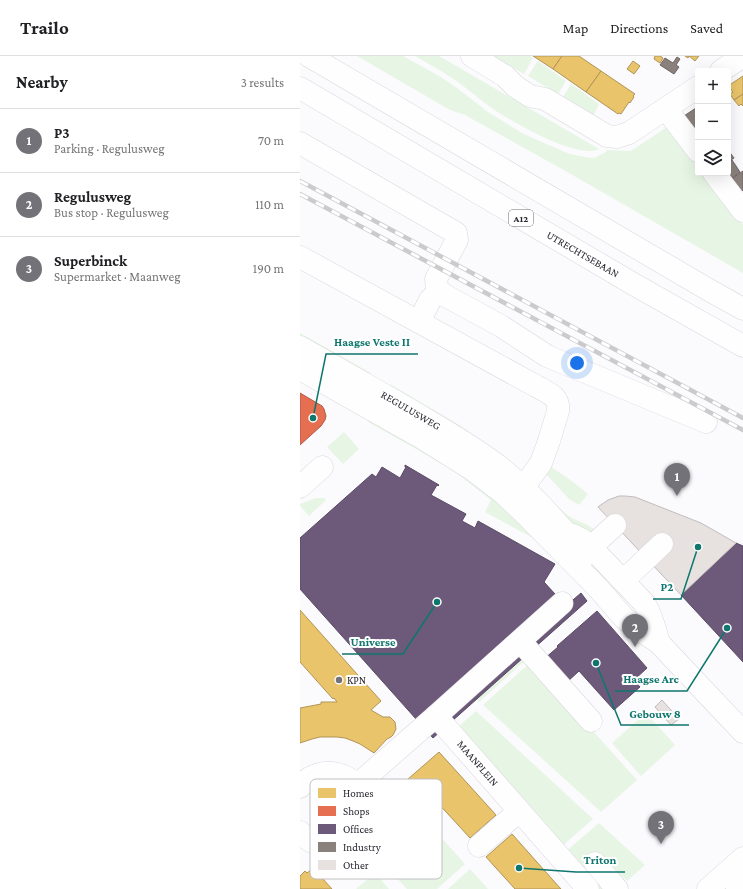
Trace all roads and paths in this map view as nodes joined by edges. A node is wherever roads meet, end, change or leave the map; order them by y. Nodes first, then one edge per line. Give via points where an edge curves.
1 (309, 56) edge
2 (472, 56) edge
3 (743, 56) edge
4 (725, 68) edge
5 (300, 88) edge
6 (695, 89) edge
7 (666, 109) junction
8 (300, 143) edge
9 (695, 147) edge
10 (716, 176) edge
11 (743, 211) edge
12 (300, 257) edge
13 (439, 291) junction
14 (743, 309) edge
15 (419, 322) junction
16 (743, 346) edge
17 (300, 347) edge
18 (300, 368) edge
19 (706, 422) dead end
20 (322, 467) dead end
21 (300, 487) edge
22 (523, 488) junction
23 (615, 525) dead end
24 (565, 532) junction
25 (662, 544) dead end
26 (591, 548) junction
27 (623, 581) junction
28 (562, 603) dead end
29 (520, 641) junction
30 (659, 643) junction
31 (436, 716) junction
32 (591, 721) dead end
33 (743, 732) edge
34 (349, 779) edge
35 (364, 779) edge
36 (300, 787) edge
37 (519, 811) junction
38 (479, 846) dead end
39 (743, 858) edge
40 (595, 863) dead end
41 (743, 884) edge
42 (588, 889) edge
43 (617, 889) edge
44 (708, 889) edge
45 (738, 889) edge

1 - 14 main road
2 - 7 main road via 505,76 530,96 545,99 607,136 617,137 629,133
3 - 4 main road
5 - 16 main road, UTRECHTSEBAAN / A12
6 - 7 main road
7 - 9 main road
8 - 13 main road via 456,233 456,241 436,279
10 - 11 main road
12 - 15 main road
13 - 15 main road via 430,300
13 - 19 main road via 547,356
15 - 22 main road via 556,398 558,408 544,456 540,466
17 - 22 main road, REGULUSWEG via 463,441
18 - 30 main road, REGULUSWEG via 422,438 492,484 599,589 628,622
20 - 21 main road
22 - 24 main road, REGULUSWEG
23 - 26 main road
24 - 26 main road via 581,539
24 - 30 main road, REGULUSWEG via 635,607
25 - 27 main road
26 - 27 main road
27 - 30 main road via 645,604
28 - 29 main road
29 - 31 main road
29 - 32 main road
30 - 33 main road, REGULUSWEG
31 - 35 main road
31 - 37 main road, MAANPLEIN
34 - 36 main road via 325,773 314,776
37 - 38 main road
37 - 42 main road, MAANPLEIN
39 - 44 main road
40 - 43 main road
41 - 45 main road

